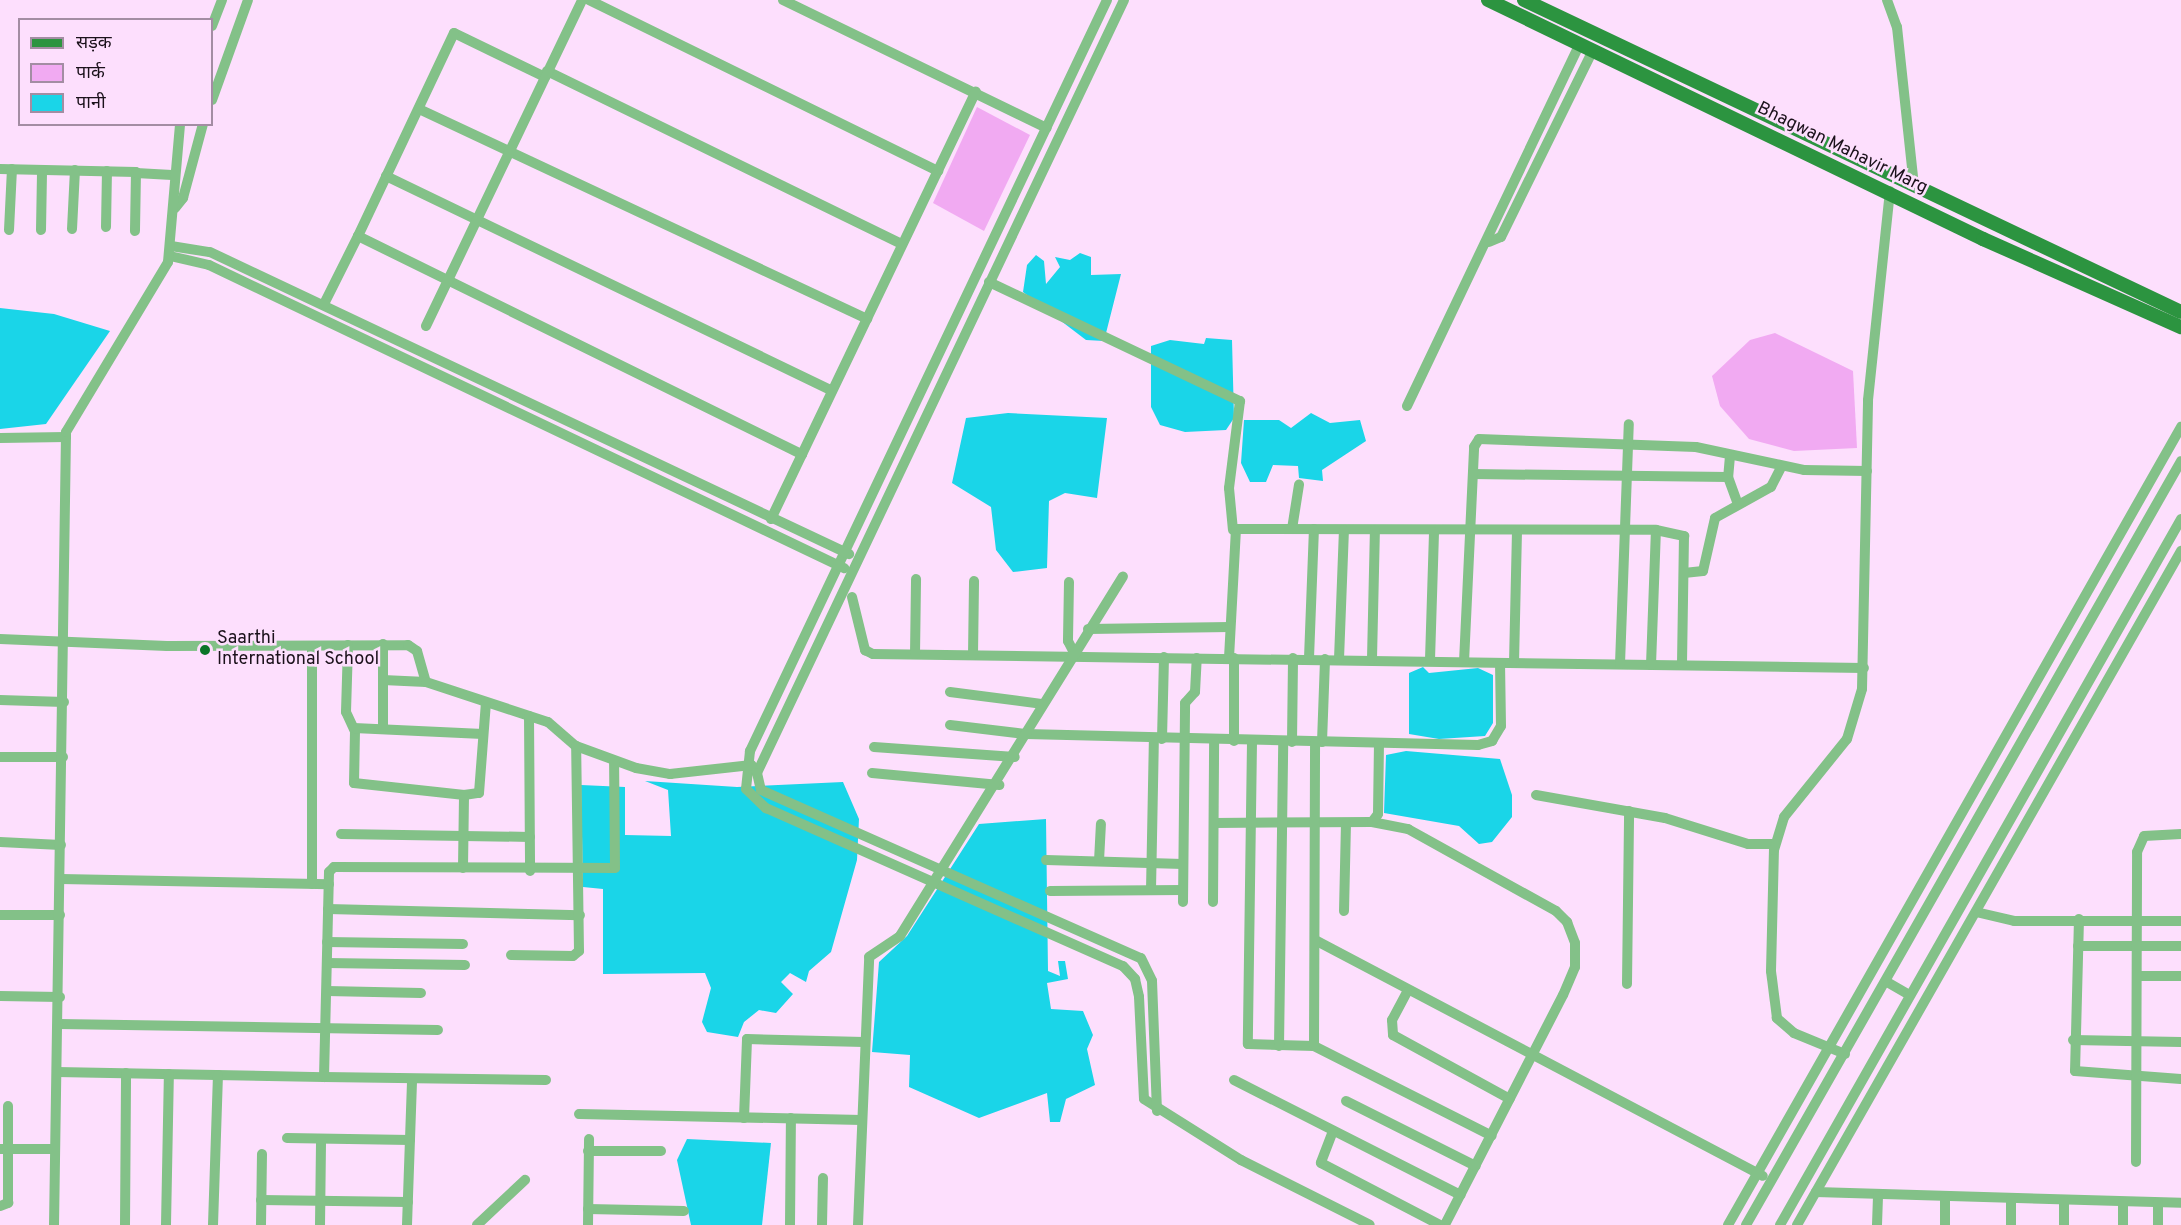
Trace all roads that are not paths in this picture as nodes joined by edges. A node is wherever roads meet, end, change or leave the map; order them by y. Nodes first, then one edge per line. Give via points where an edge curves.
1 (222, 0) edge
2 (248, 0) edge
3 (582, 0) edge
4 (589, 0) edge
5 (783, 0) edge
6 (1107, 0) edge
7 (1124, 0) edge
8 (1488, 0) edge
9 (1524, 0) edge
10 (1887, 0) edge
11 (213, 23) edge
12 (1580, 44) junction
13 (1593, 50) junction
14 (546, 74) junction
15 (976, 92) junction
16 (213, 97) edge
17 (419, 109) junction
18 (180, 126) edge
19 (203, 126) edge
20 (1047, 128) junction
21 (508, 147) junction
22 (0, 169) edge
23 (12, 169) junction
24 (42, 170) junction
25 (75, 170) junction
26 (107, 171) junction
27 (938, 171) junction
28 (136, 173) junction
29 (172, 175) junction
30 (386, 176) junction
31 (1914, 186) junction
32 (1890, 191) junction
33 (175, 208) junction
34 (477, 216) junction
35 (106, 227) dead end
36 (72, 229) dead end
37 (9, 230) dead end
38 (41, 230) dead end
39 (135, 231) dead end
40 (358, 236) junction
41 (1489, 242) junction
42 (901, 244) junction
43 (171, 251) junction
44 (447, 279) junction
45 (988, 282) junction
46 (324, 304) junction
47 (2181, 312) edge
48 (867, 319) junction
49 (426, 326) dead end
50 (2181, 327) edge
51 (832, 391) junction
52 (1407, 406) dead end
53 (1629, 424) dead end
54 (2181, 427) edge
55 (66, 437) junction
56 (0, 438) edge
57 (1629, 443) junction
58 (802, 454) junction
59 (1730, 456) junction
60 (2181, 461) edge
61 (1782, 467) junction
62 (1867, 471) junction
63 (1473, 474) junction
64 (1628, 474) junction
65 (1728, 477) junction
66 (1299, 485) dead end
67 (1737, 502) junction
68 (771, 519) junction
69 (2181, 519) edge
70 (1292, 529) junction
71 (1314, 529) junction
72 (1233, 530) junction
73 (1344, 530) junction
74 (1375, 530) junction
75 (1623, 530) junction
76 (1656, 530) junction
77 (1517, 531) junction
78 (1434, 532) junction
79 (1471, 532) junction
80 (2181, 551) edge
81 (844, 552) junction
82 (857, 557) junction
83 (838, 566) junction
84 (850, 571) junction
85 (1684, 573) junction
86 (1123, 577) dead end
87 (916, 579) dead end
88 (974, 581) dead end
89 (1069, 582) dead end
90 (852, 597) dead end
91 (1230, 627) junction
92 (1088, 629) junction
93 (0, 639) edge
94 (65, 643) junction
95 (383, 644) junction
96 (312, 645) junction
97 (348, 645) junction
98 (915, 654) junction
99 (1071, 654) junction
100 (973, 655) junction
101 (1164, 657) junction
102 (1197, 658) junction
103 (1232, 658) junction
104 (1293, 658) junction
105 (1309, 658) junction
106 (1325, 659) junction
107 (1339, 659) junction
108 (1372, 659) junction
109 (1430, 660) junction
110 (1464, 662) junction
111 (1500, 663) junction
112 (1514, 663) junction
113 (1620, 664) junction
114 (1682, 664) junction
115 (1651, 665) junction
116 (1864, 668) junction
117 (383, 680) junction
118 (426, 682) junction
119 (950, 692) dead end
120 (0, 700) edge
121 (64, 702) junction
122 (486, 703) junction
123 (1043, 704) junction
124 (529, 716) junction
125 (950, 725) dead end
126 (354, 728) junction
127 (383, 728) junction
128 (483, 734) junction
129 (1026, 734) junction
130 (1158, 739) junction
131 (1185, 739) junction
132 (1214, 741) junction
133 (1234, 741) junction
134 (1252, 741) junction
135 (1288, 742) junction
136 (1318, 742) junction
137 (1379, 743) junction
138 (576, 746) junction
139 (874, 747) dead end
140 (0, 757) edge
141 (63, 757) junction
142 (1014, 757) junction
143 (614, 762) junction
144 (747, 764) junction
145 (758, 765) junction
146 (872, 773) dead end
147 (999, 784) junction
148 (464, 795) junction
149 (1536, 795) dead end
150 (1629, 811) junction
151 (1372, 822) junction
152 (1214, 823) junction
153 (1252, 823) junction
154 (1312, 823) junction
155 (1346, 823) junction
156 (1101, 824) dead end
157 (1282, 824) junction
158 (341, 834) dead end
159 (2181, 834) edge
160 (463, 837) junction
161 (530, 837) junction
162 (0, 842) edge
163 (1775, 844) junction
164 (61, 845) junction
165 (1046, 860) dead end
166 (1099, 861) junction
167 (1152, 863) junction
168 (1184, 864) junction
169 (463, 868) junction
170 (530, 871) junction
171 (579, 871) junction
172 (941, 871) junction
173 (61, 879) junction
174 (312, 884) junction
175 (329, 884) junction
176 (933, 884) junction
177 (1151, 890) junction
178 (1183, 890) junction
179 (1050, 891) dead end
180 (1183, 902) dead end
181 (1213, 902) dead end
182 (328, 909) junction
183 (1344, 911) dead end
184 (1976, 912) junction
185 (0, 915) edge
186 (60, 915) junction
187 (580, 915) junction
188 (2079, 919) junction
189 (2140, 920) junction
190 (2181, 921) edge
191 (1315, 940) junction
192 (327, 942) junction
193 (463, 944) dead end
194 (2078, 946) junction
195 (2140, 946) junction
196 (2181, 946) edge
197 (512, 955) dead end
198 (327, 963) junction
199 (465, 965) dead end
200 (2140, 976) junction
201 (2181, 976) edge
202 (1887, 982) junction
203 (1628, 984) dead end
204 (327, 991) junction
205 (1407, 992) junction
206 (421, 993) dead end
207 (1908, 994) junction
208 (0, 996) edge
209 (60, 997) junction
210 (59, 1024) junction
211 (326, 1029) junction
212 (438, 1030) dead end
213 (2073, 1040) junction
214 (2139, 1041) junction
215 (864, 1042) junction
216 (2181, 1042) edge
217 (1279, 1046) junction
218 (1314, 1046) junction
219 (1830, 1048) junction
220 (1845, 1054) junction
221 (1531, 1057) junction
222 (57, 1072) junction
223 (126, 1073) junction
224 (169, 1074) junction
225 (218, 1075) junction
226 (324, 1077) junction
227 (2138, 1078) junction
228 (2181, 1079) edge
229 (412, 1080) junction
230 (546, 1080) dead end
231 (1234, 1080) dead end
232 (1510, 1100) junction
233 (1346, 1101) dead end
234 (8, 1106) dead end
235 (1157, 1111) junction
236 (579, 1114) dead end
237 (744, 1118) junction
238 (791, 1118) junction
239 (862, 1119) junction
240 (1333, 1131) junction
241 (1492, 1136) junction
242 (287, 1138) dead end
243 (321, 1139) junction
244 (589, 1139) dead end
245 (410, 1140) junction
246 (4, 1149) edge
247 (55, 1149) junction
248 (588, 1151) junction
249 (661, 1151) dead end
250 (262, 1154) dead end
251 (2136, 1162) dead end
252 (1476, 1166) junction
253 (1758, 1174) junction
254 (823, 1178) dead end
255 (525, 1180) dead end
256 (1772, 1181) junction
257 (1816, 1192) junction
258 (1461, 1195) junction
259 (1878, 1196) junction
260 (1945, 1198) junction
261 (2011, 1199) junction
262 (261, 1200) junction
263 (320, 1200) junction
264 (2064, 1201) junction
265 (408, 1202) junction
266 (2123, 1202) junction
267 (2158, 1203) junction
268 (2181, 1203) edge
269 (0, 1206) edge
270 (588, 1209) junction
271 (684, 1211) dead end
272 (1754, 1212) junction
273 (54, 1225) edge
274 (124, 1225) edge
275 (166, 1225) edge
276 (213, 1225) edge
277 (261, 1225) edge
278 (320, 1225) edge
279 (406, 1225) edge
280 (477, 1225) edge
281 (588, 1225) edge
282 (790, 1225) edge
283 (822, 1225) edge
284 (858, 1225) edge
285 (1370, 1225) edge
286 (1440, 1225) edge
287 (1445, 1225) edge
288 (1728, 1225) edge
289 (1746, 1225) edge
290 (1759, 1225) edge
291 (1780, 1225) edge
292 (1798, 1225) edge
293 (1877, 1225) edge
294 (1945, 1225) edge
295 (2011, 1225) edge
296 (2064, 1225) edge
297 (2123, 1225) edge
298 (2157, 1225) edge

1 - 11 street
2 - 16 street
3 - 14 street
4 - 27 street
5 - 15 street
6 - 20 street
7 - 45 street
8 - 12 main road, Bhagwan Mahavir Marg
9 - 31 main road, Bhagwan Mahavir Marg
10 - 31 street via 1897,27
12 - 13 main road, Bhagwan Mahavir Marg
12 - 41 street via 1489,230
13 - 32 main road, Bhagwan Mahavir Marg
13 - 41 street via 1502,237
14 - 17 street via 454,33
14 - 21 street
14 - 42 street
15 - 20 street
15 - 27 street
17 - 21 street
17 - 30 street
18 - 29 street
19 - 33 street via 183,198
20 - 81 street
21 - 34 street
21 - 48 street
22 - 23 street
23 - 24 street
23 - 37 street
24 - 25 street
24 - 38 street
25 - 26 street
25 - 36 street
26 - 28 street
26 - 35 street
27 - 42 street
28 - 29 street
28 - 39 street
29 - 33 street
30 - 34 street
30 - 40 street
31 - 47 main road, Bhagwan Mahavir Marg
32 - 50 main road, Bhagwan Mahavir Marg
32 - 62 street via 1870,368
33 - 43 street
34 - 44 street
34 - 51 street
40 - 44 street
40 - 46 street
41 - 52 street
42 - 48 street
43 - 46 street via 205,250
43 - 55 street
43 - 83 street via 209,265
44 - 49 street
44 - 58 street
45 - 72 street via 1240,401 1229,488
45 - 82 street
46 - 68 street
48 - 51 street
51 - 58 street
53 - 57 street
54 - 219 street
55 - 56 street
55 - 94 street
57 - 59 street via 1696,447
57 - 63 street via 1479,439
57 - 64 street
58 - 68 street
59 - 61 street
59 - 65 street
60 - 202 street
61 - 62 street
61 - 67 street via 1771,487
62 - 116 street
63 - 64 street
63 - 79 street
64 - 65 street
64 - 75 street
65 - 67 street
66 - 70 street
67 - 85 street via 1715,518 1703,571
68 - 81 street
69 - 207 street
70 - 71 street
70 - 72 street
71 - 73 street
71 - 105 street
72 - 91 street
73 - 74 street
73 - 107 street
74 - 78 street
74 - 108 street
75 - 76 street
75 - 77 street
75 - 113 street
76 - 85 street via 1684,536
76 - 115 street
77 - 79 street
77 - 112 street
78 - 79 street
78 - 109 street
79 - 110 street
80 - 184 street
81 - 82 street
81 - 83 street
82 - 84 street
83 - 84 street
83 - 144 street
84 - 145 street
85 - 114 street
86 - 92 street
87 - 98 street
88 - 100 street
89 - 99 street
90 - 98 street via 868,653
91 - 92 street
91 - 103 street
92 - 99 street
93 - 94 street
94 - 96 street
94 - 121 street
95 - 97 street
95 - 117 street
95 - 118 street via 417,651
96 - 97 street
96 - 174 street
97 - 126 street via 346,712
98 - 100 street
99 - 100 street
99 - 101 street
99 - 123 street
101 - 102 street
101 - 130 street
102 - 103 street
102 - 131 street via 1195,692 1185,703
103 - 104 street
103 - 133 street
104 - 105 street
104 - 135 street
105 - 106 street
106 - 107 street
106 - 136 street
107 - 108 street
108 - 109 street
109 - 110 street
110 - 111 street
111 - 112 street
111 - 137 street via 1501,726 1492,741 1460,746
112 - 113 street
113 - 115 street
114 - 115 street
114 - 116 street
116 - 163 street via 1847,739 1784,817
117 - 118 street
117 - 127 street
118 - 122 street
119 - 123 street
120 - 121 street
121 - 141 street
122 - 124 street
122 - 128 street
123 - 129 street
124 - 138 street via 548,722
124 - 161 street
125 - 129 street
126 - 127 street
126 - 148 street via 357,787
127 - 128 street
128 - 148 street via 479,793
129 - 130 street
129 - 142 street
130 - 131 street
130 - 167 street
131 - 132 street
131 - 168 street
132 - 133 street
132 - 152 street
133 - 134 street
134 - 135 street
134 - 153 street
135 - 136 street
135 - 157 street
136 - 137 street
136 - 154 street
137 - 151 street via 1378,814
138 - 143 street
138 - 171 street
139 - 142 street
140 - 141 street
141 - 164 street
142 - 147 street
143 - 144 street via 670,774
143 - 171 street via 617,865
144 - 145 street
144 - 176 street via 746,789 766,808
145 - 172 street via 761,790
146 - 147 street
147 - 172 street
148 - 160 street
149 - 150 street
150 - 163 street via 1739,842
150 - 203 street
151 - 155 street
151 - 221 street via 1408,829 1567,922 1575,943 1575,967
152 - 153 street
152 - 181 street
153 - 157 street
153 - 217 street via 1247,1040 1253,1047
154 - 155 street
154 - 157 street
154 - 191 street
155 - 183 street
156 - 166 street
157 - 217 street
158 - 160 street
159 - 189 street via 2144,836 2138,843
160 - 161 street
160 - 169 street
161 - 170 street
162 - 164 street
163 - 219 street via 1774,1010 1785,1029
164 - 173 street
165 - 166 street
166 - 167 street
167 - 168 street
167 - 177 street
168 - 178 street
169 - 170 street
169 - 175 street via 334,867
170 - 171 street
171 - 187 street
172 - 176 street
172 - 235 street via 1141,958 1152,981
173 - 174 street
173 - 186 street
174 - 175 street
175 - 182 street
176 - 215 street via 900,936 869,957
176 - 235 street via 1130,971 1139,997 1144,1099
177 - 178 street
177 - 179 street
178 - 180 street
182 - 187 street
182 - 192 street
184 - 188 street via 2004,921
184 - 257 street
185 - 186 street
186 - 209 street
187 - 197 street via 577,955
188 - 189 street
188 - 194 street
189 - 190 street
189 - 195 street
191 - 205 street
191 - 218 street
192 - 193 street
192 - 198 street
194 - 195 street
194 - 213 street
195 - 196 street
195 - 200 street
198 - 199 street
198 - 204 street
200 - 201 street
200 - 214 street
202 - 207 street
202 - 220 street
204 - 206 street
204 - 211 street
205 - 221 street
205 - 232 street via 1392,1020 1393,1035
207 - 291 street
208 - 209 street
209 - 210 street
210 - 211 street
210 - 222 street
211 - 212 street
211 - 226 street
213 - 214 street
213 - 227 street via 2073,1064 2081,1075
214 - 216 street
214 - 227 street
215 - 237 street via 747,1039
215 - 239 street
217 - 218 street
218 - 241 street
219 - 220 street
219 - 253 street
220 - 256 street
221 - 232 street
221 - 253 street
222 - 223 street
222 - 247 street
223 - 224 street
223 - 274 street
224 - 225 street
224 - 275 street
225 - 226 street
225 - 276 street
226 - 229 street
227 - 228 street
227 - 251 street
229 - 230 street
229 - 245 street
231 - 240 street
232 - 241 street
233 - 252 street
234 - 246 street
235 - 285 street
236 - 237 street
237 - 238 street
238 - 239 street
238 - 282 street
239 - 284 street
240 - 258 street
240 - 286 street via 1322,1163
241 - 252 street
242 - 243 street
243 - 245 street
243 - 263 street
244 - 248 street
245 - 265 street
246 - 247 street
246 - 269 street via 8,1203
247 - 273 street
248 - 249 street
248 - 270 street
250 - 262 street
252 - 258 street
253 - 256 street
253 - 288 street
254 - 283 street
255 - 280 street
256 - 272 street
257 - 259 street
257 - 292 street
258 - 287 street
259 - 260 street
259 - 293 street
260 - 261 street
260 - 294 street
261 - 264 street
261 - 295 street
262 - 263 street
262 - 277 street
263 - 265 street
263 - 278 street
264 - 266 street
264 - 296 street
265 - 279 street
266 - 267 street
266 - 297 street
267 - 268 street
267 - 298 street
270 - 271 street
270 - 281 street
272 - 289 street
272 - 290 street

